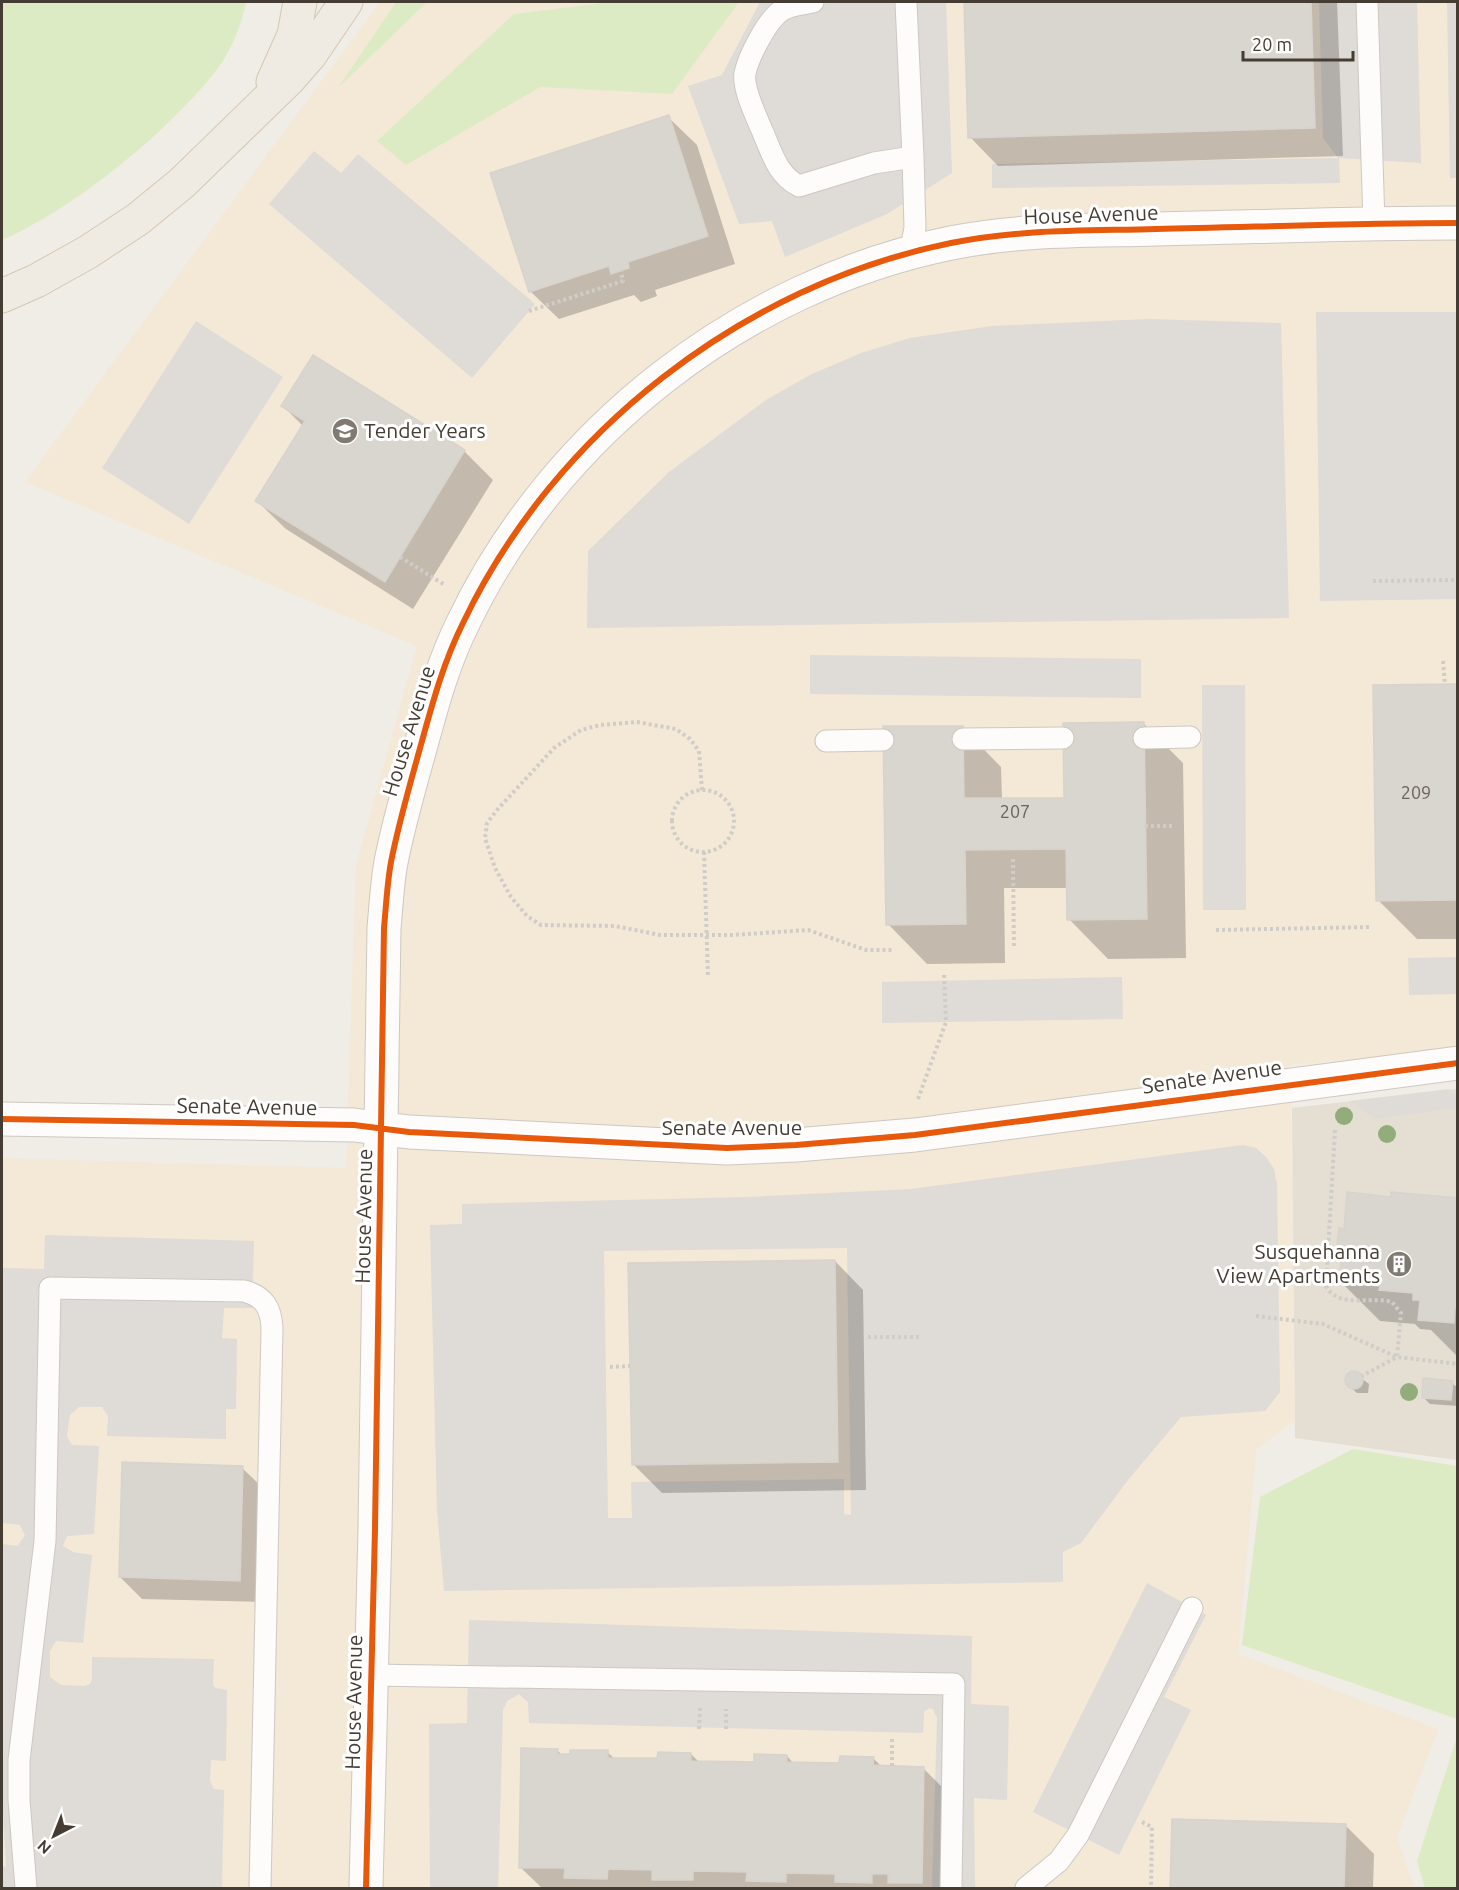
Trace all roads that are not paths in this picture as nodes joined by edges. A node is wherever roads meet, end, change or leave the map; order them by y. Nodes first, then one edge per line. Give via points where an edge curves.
1 (300, 2) edge
2 (346, 2) edge
3 (813, 2) edge
4 (906, 2) edge
5 (1367, 2) edge
6 (257, 108) junction
7 (912, 158) junction
8 (1374, 223) junction
9 (1458, 223) edge
10 (910, 254) junction
11 (2, 296) edge
12 (1190, 737) dead end
13 (1064, 738) dead end
14 (1144, 738) dead end
15 (963, 739) dead end
16 (883, 740) dead end
17 (826, 741) dead end
18 (1458, 1063) edge
19 (2, 1119) edge
20 (382, 1128) junction
21 (1192, 1608) dead end
22 (372, 1674) junction
23 (10, 1800) edge
24 (26, 1888) edge
25 (260, 1888) edge
26 (366, 1888) edge
27 (951, 1888) edge
28 (1026, 1888) edge

1 - 6 main road via 294,35
2 - 6 main road via 310,55
3 - 7 lane via 784,9 773,18 745,74 750,100 777,167 800,186 874,163
4 - 7 lane
5 - 8 lane
6 - 11 main road via 197,169 138,219 88,252
7 - 10 lane via 915,228
8 - 9 street, House Avenue
8 - 10 street, House Avenue via 1044,231 950,243
10 - 20 street, House Avenue via 819,284 740,325 680,363 628,406 572,462 498,560 463,623 440,679 390,866 384,928
12 - 14 lane
13 - 15 lane
16 - 17 lane
18 - 20 street, Senate Avenue via 915,1135 796,1145 727,1148
19 - 20 street, Senate Avenue
20 - 22 street, House Avenue
21 - 28 lane via 1078,1835 1059,1861
22 - 26 street, House Avenue
22 - 27 lane via 954,1684
23 - 24 lane
23 - 25 lane via 45,1541 50,1288 254,1293 268,1307 272,1328

